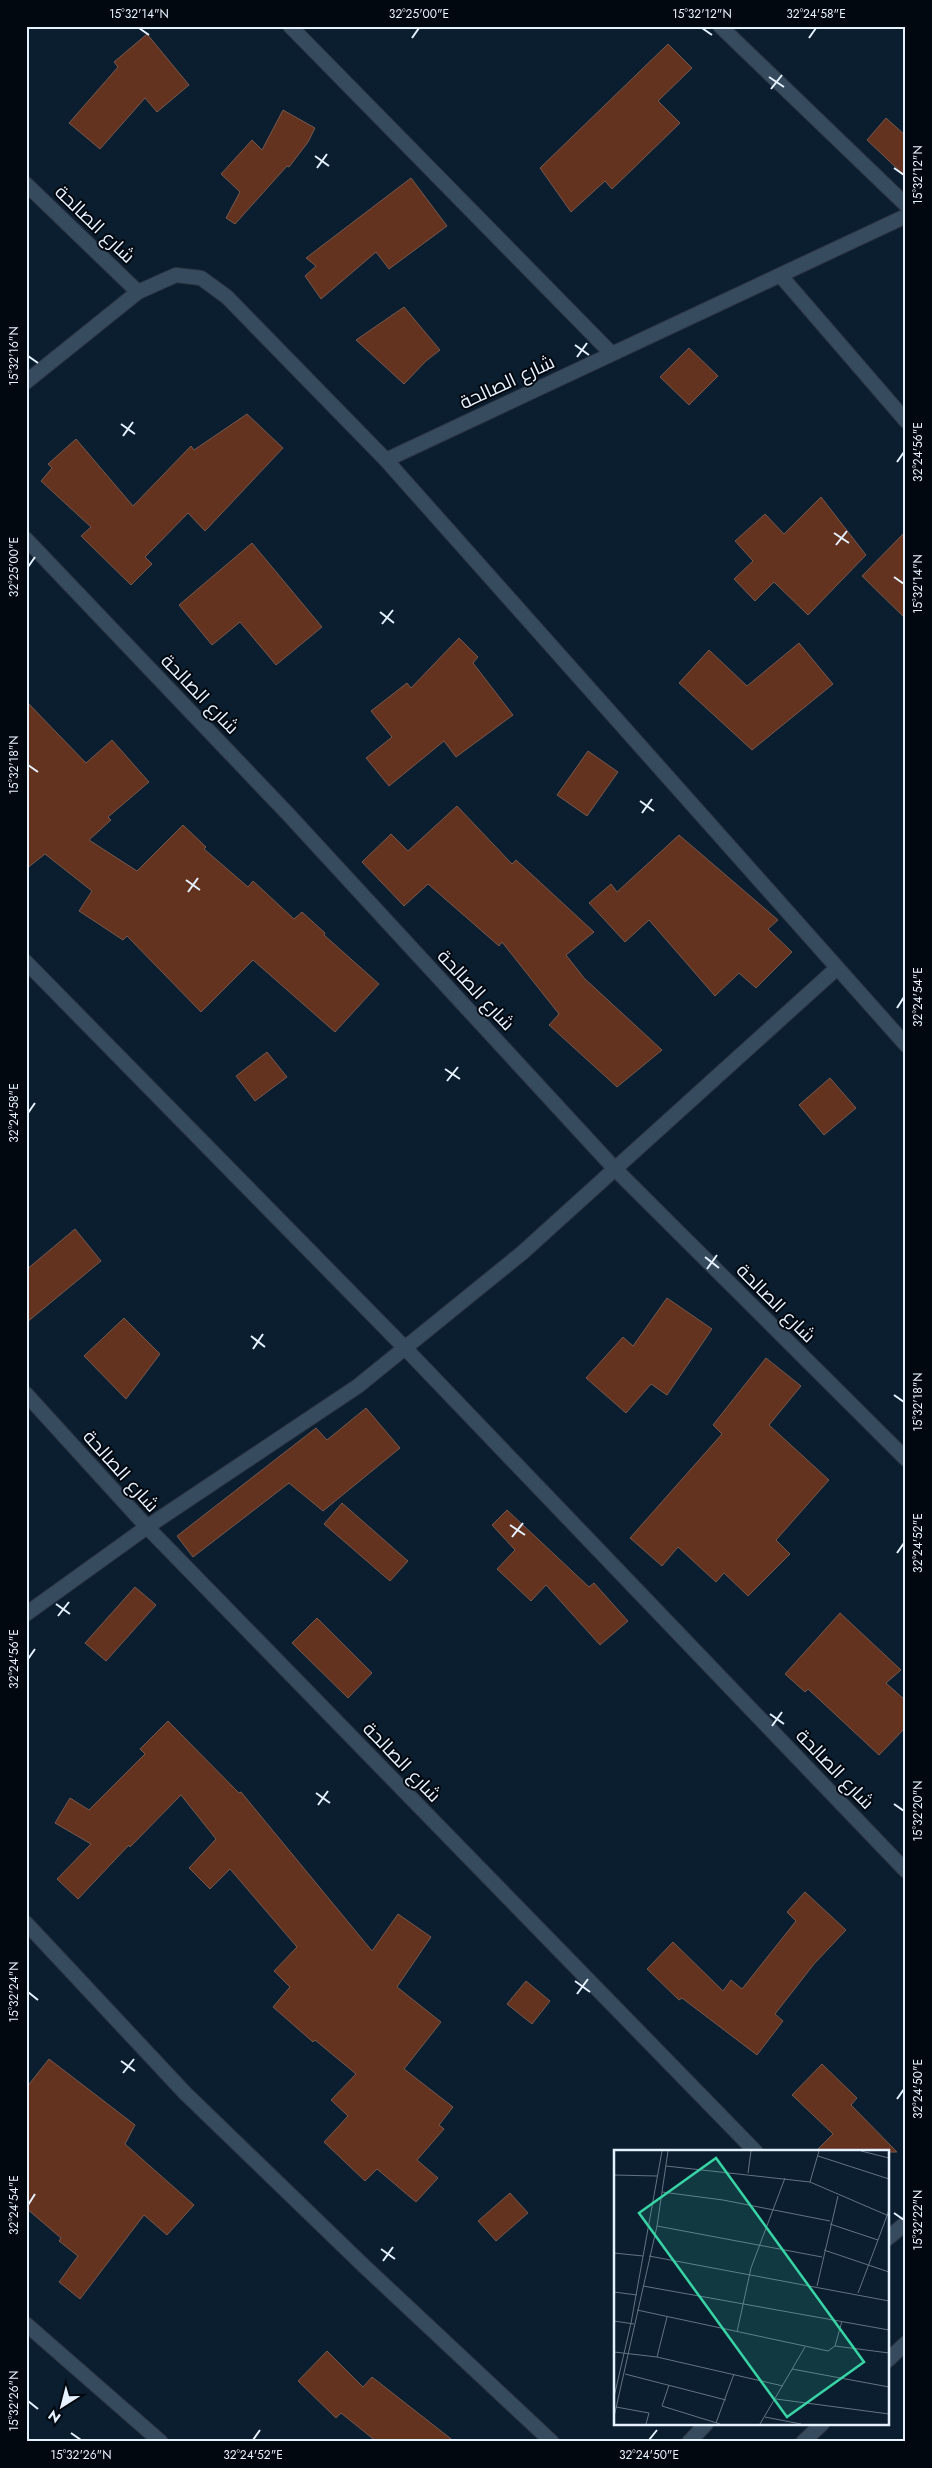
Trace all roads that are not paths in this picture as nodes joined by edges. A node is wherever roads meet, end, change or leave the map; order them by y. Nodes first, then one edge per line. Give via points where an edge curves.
1 (290, 26) edge
2 (720, 26) edge
3 (26, 184) edge
4 (906, 205) edge
5 (906, 216) edge
6 (780, 276) junction
7 (138, 292) junction
8 (612, 354) junction
9 (26, 382) edge
10 (906, 421) edge
11 (386, 460) junction
12 (26, 539) edge
13 (26, 962) edge
14 (837, 968) junction
15 (906, 1045) edge
16 (615, 1169) junction
17 (405, 1348) junction
18 (26, 1394) edge
19 (906, 1459) edge
20 (147, 1528) junction
21 (26, 1614) edge
22 (906, 1871) edge
23 (26, 1923) edge
24 (754, 2150) edge
25 (906, 2223) edge
26 (890, 2236) edge
27 (26, 2324) edge
28 (906, 2343) edge
29 (890, 2358) edge
30 (704, 2426) edge
31 (820, 2426) edge
32 (161, 2442) edge
33 (552, 2442) edge
34 (689, 2442) edge
35 (804, 2442) edge

1 - 8 street
2 - 4 street
3 - 7 street, شارع الصالحة
5 - 6 street, شارع الصالحة
6 - 8 street, شارع الصالحة
6 - 10 street
7 - 9 street, شارع الصالحة
7 - 11 street, شارع الصالحة via 176,275 201,278 227,296
8 - 11 street, شارع الصالحة
11 - 14 street, شارع الصالحة
12 - 16 street, شارع الصالحة via 288,814
13 - 17 street, شارع الصالحة
14 - 15 street, شارع الصالحة
14 - 16 street
16 - 17 street via 522,1253
16 - 19 street, شارع الصالحة
17 - 20 street via 358,1386
17 - 22 street, شارع الصالحة
18 - 20 street, شارع الصالحة
20 - 21 street
20 - 24 street, شارع الصالحة
23 - 33 street via 185,2093
25 - 26 street
27 - 32 street
28 - 29 street
30 - 34 street
31 - 35 street

